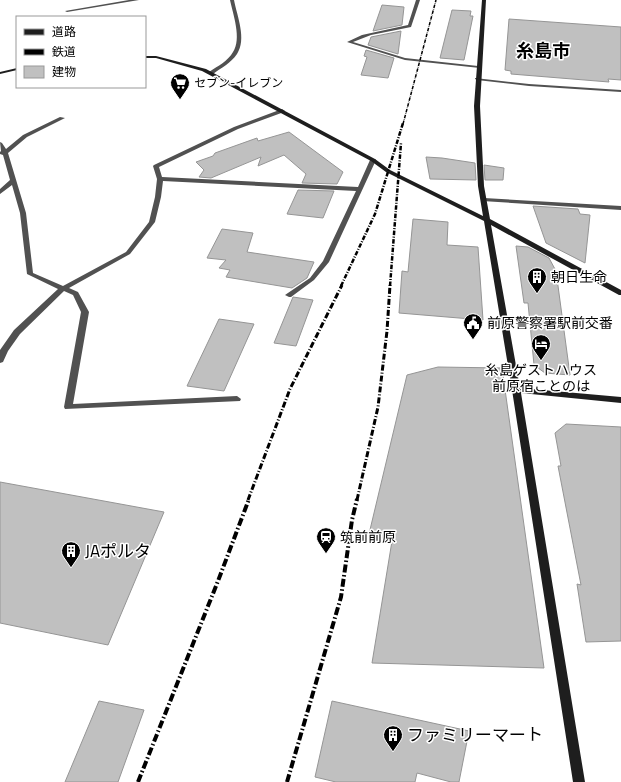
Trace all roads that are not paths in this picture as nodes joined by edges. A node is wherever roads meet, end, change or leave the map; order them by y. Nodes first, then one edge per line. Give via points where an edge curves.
1 (137, 0) edge
2 (232, 0) edge
3 (418, 0) edge
4 (484, 0) edge
5 (68, 11) dead end
6 (146, 57) edge
7 (478, 67) junction
8 (16, 69) edge
9 (0, 73) edge
10 (211, 73) junction
11 (477, 79) junction
12 (621, 91) edge
13 (282, 111) junction
14 (62, 118) dead end
15 (0, 144) edge
16 (3, 153) edge
17 (373, 160) junction
18 (160, 179) junction
19 (14, 180) junction
20 (360, 189) junction
21 (0, 192) edge
22 (484, 200) junction
23 (621, 208) edge
24 (487, 220) junction
25 (62, 289) junction
26 (621, 293) edge
27 (290, 295) dead end
28 (0, 360) edge
29 (516, 390) junction
30 (237, 398) dead end
31 (621, 400) edge
32 (579, 782) edge

1 - 5 street
2 - 10 street via 240,42 238,50
3 - 7 street via 410,26 348,42 405,59
4 - 7 street
6 - 10 street
7 - 11 street
8 - 9 street
10 - 13 street
11 - 12 street
11 - 22 street via 481,186
13 - 17 street
13 - 18 street via 236,128 156,166
14 - 16 street via 25,136
15 - 16 street
16 - 19 street
17 - 20 street
17 - 24 street via 388,171
18 - 20 street
18 - 25 street via 152,222 128,253
19 - 21 street
19 - 25 street via 23,213 30,274
20 - 27 street via 326,262 312,279
22 - 23 street
22 - 24 street
24 - 26 street
24 - 29 street
25 - 28 street via 17,332
25 - 30 street via 76,294 85,312 68,407
29 - 31 street
29 - 32 street

